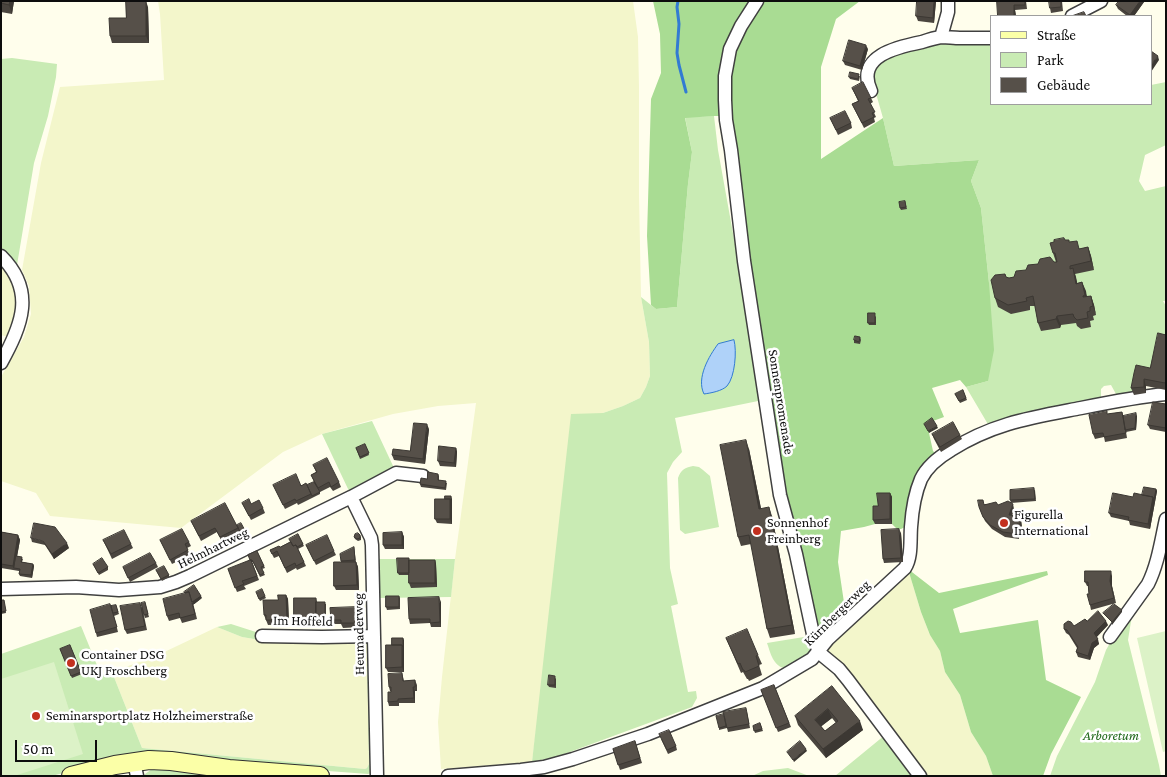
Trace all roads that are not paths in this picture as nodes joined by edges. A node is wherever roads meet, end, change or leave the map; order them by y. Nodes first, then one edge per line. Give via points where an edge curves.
1 (757, 1) edge
2 (948, 1) edge
3 (1101, 1) edge
4 (1074, 15) edge
5 (941, 37) junction
6 (990, 38) edge
7 (871, 91) dead end
8 (1, 256) edge
9 (1, 363) edge
10 (1166, 394) edge
11 (423, 476) edge
12 (350, 497) junction
13 (1166, 519) edge
14 (1, 589) edge
15 (262, 636) dead end
16 (374, 636) junction
17 (1110, 637) dead end
18 (818, 650) junction
19 (135, 769) edge
20 (71, 776) edge
21 (320, 776) edge
22 (377, 776) edge
23 (448, 776) edge
24 (920, 776) edge

1 - 18 street, Sonnenpromenade via 730,49 725,76 726,120 779,488
2 - 5 street
3 - 4 street
5 - 6 street
5 - 7 street via 905,45 878,56 868,73
8 - 9 street via 17,277 23,300 19,326
10 - 18 street, Kürnbergerweg via 1128,398 1006,424 978,434 943,455 919,484 906,566
11 - 12 street, Helmhartweg via 396,473
12 - 14 street, Helmhartweg via 190,576 160,587
12 - 16 street, Heumaderweg via 371,538
13 - 17 street via 1151,578
15 - 16 street, Im Hoffeld
16 - 22 street, Heumaderweg
18 - 23 street, Kürnbergerweg via 812,659 763,688 630,740 544,767
18 - 24 street via 848,680
19 - 20 street
19 - 21 street via 149,760

